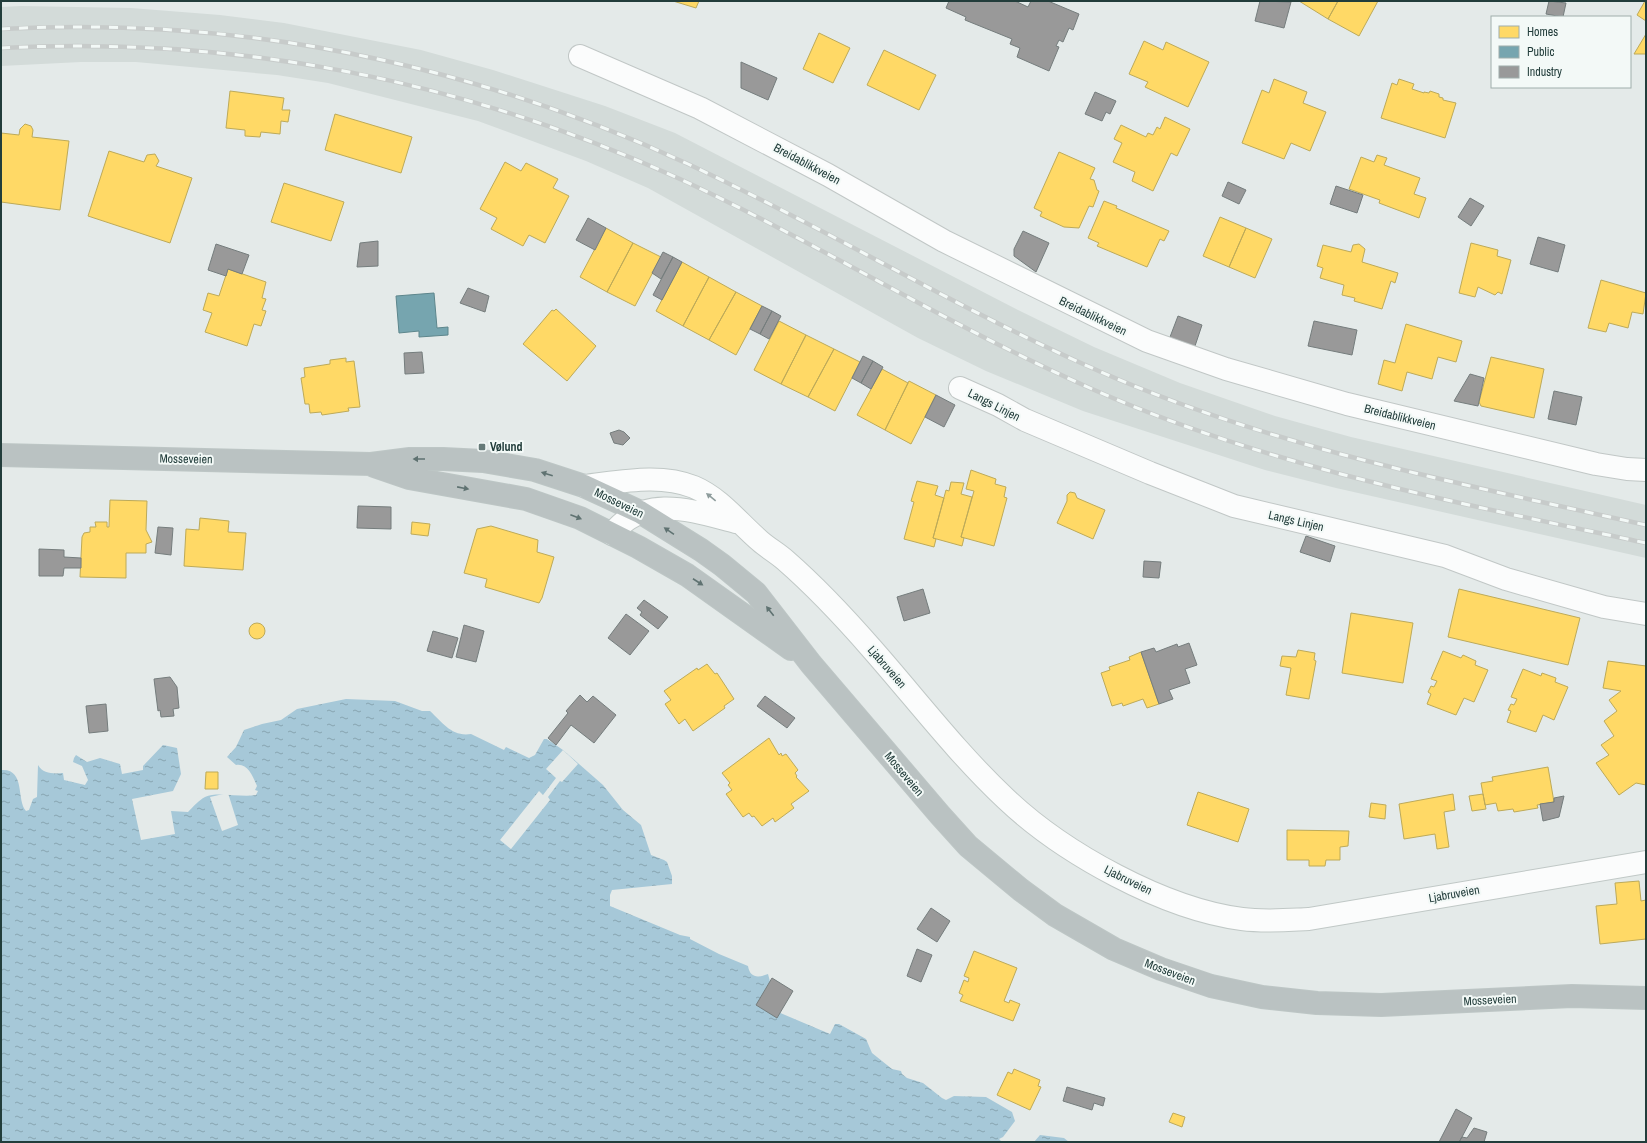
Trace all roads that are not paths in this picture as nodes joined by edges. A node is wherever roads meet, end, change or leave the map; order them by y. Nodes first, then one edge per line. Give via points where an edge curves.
1 (580, 56) dead end
2 (960, 388) dead end
3 (1, 455) edge
4 (372, 464) junction
5 (1646, 470) edge
6 (584, 486) junction
7 (640, 512) junction
8 (740, 523) junction
9 (612, 534) junction
10 (1646, 614) edge
11 (811, 664) junction
12 (1646, 862) edge
13 (1646, 998) edge

1 - 5 street, Breidablikkveien via 700,108 828,175 950,244 1147,341 1226,369 1347,404 1596,464
2 - 10 street, Langs Linjen via 1025,420 1234,506 1445,556 1506,580 1604,607
3 - 4 highway, Mosseveien
6 -> 4 highway, Mosseveien via 534,470 483,461 410,458
4 -> 9 highway, Mosseveien via 409,478 526,499 580,518
6 - 7 highway, Mosseveien
8 -> 6 street, Ljabruveien via 707,494 682,483 642,479
7 - 8 street, Ljabruveien via 678,508
7 - 9 street, Ljabruveien via 621,523
11 -> 7 highway, Mosseveien via 756,593 722,565
8 - 12 street, Ljabruveien via 814,587 871,648 974,767 1007,800 1053,836 1099,866 1165,897 1219,915 1263,921 1296,920
9 -> 11 highway, Mosseveien via 687,575
11 - 13 highway, Mosseveien via 968,846 1055,915 1114,949 1161,969 1211,986 1262,997 1318,1003 1381,1005 1572,996

